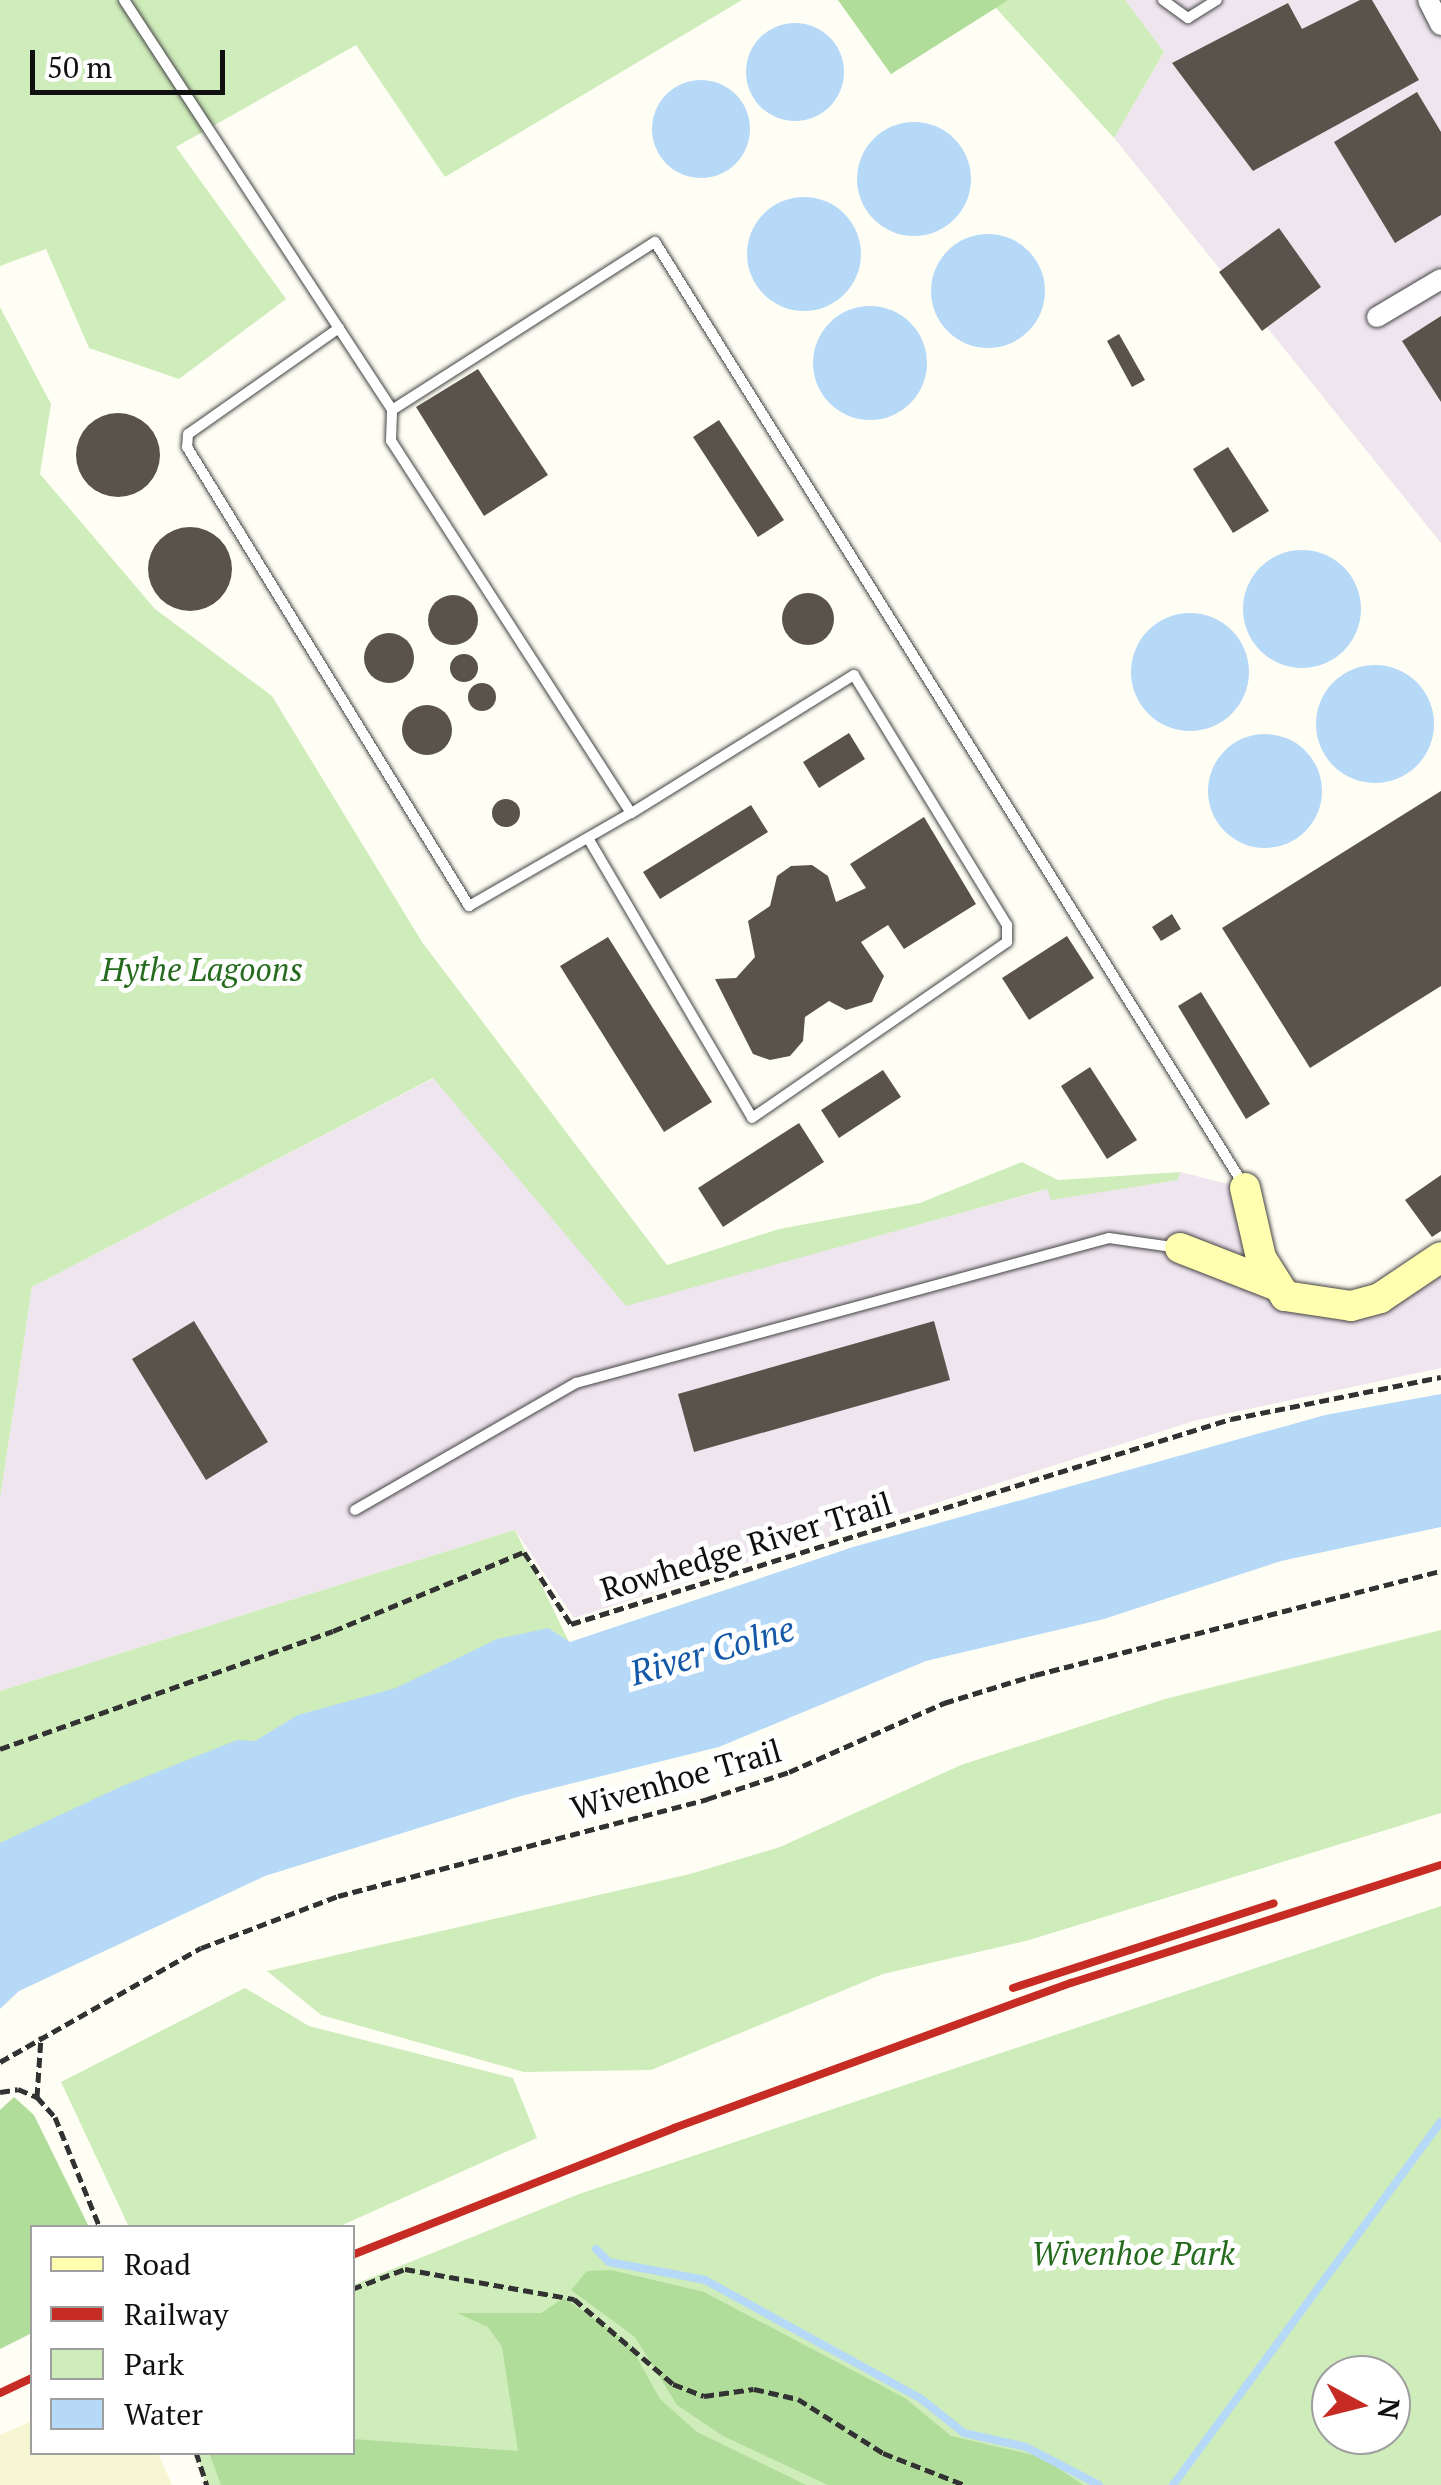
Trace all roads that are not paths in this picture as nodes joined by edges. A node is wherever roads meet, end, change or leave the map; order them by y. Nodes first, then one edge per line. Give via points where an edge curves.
1 (124, 0) edge
2 (1163, 0) edge
3 (1217, 0) edge
4 (1428, 0) edge
5 (1441, 25) edge
6 (1441, 279) edge
7 (1377, 317) dead end
8 (338, 328) junction
9 (392, 410) junction
10 (632, 813) junction
11 (588, 838) junction
12 (1245, 1188) joint
13 (1180, 1248) joint
14 (1441, 1257) edge
15 (1275, 1285) junction
16 (355, 1510) dead end

1 - 8 lane
2 - 3 lane via 1188,18
4 - 5 street
6 - 7 street
8 - 9 lane
8 - 11 lane via 188,434 187,447 470,906
9 - 10 lane via 390,441
9 - 12 lane via 655,242
10 - 11 lane
10 - 11 lane via 854,675 1007,925 1008,942 752,1118
12 - 15 street via 1261,1258
13 - 15 street
13 - 16 lane via 1110,1238 576,1383
14 - 15 street via 1380,1298 1351,1306 1310,1303

